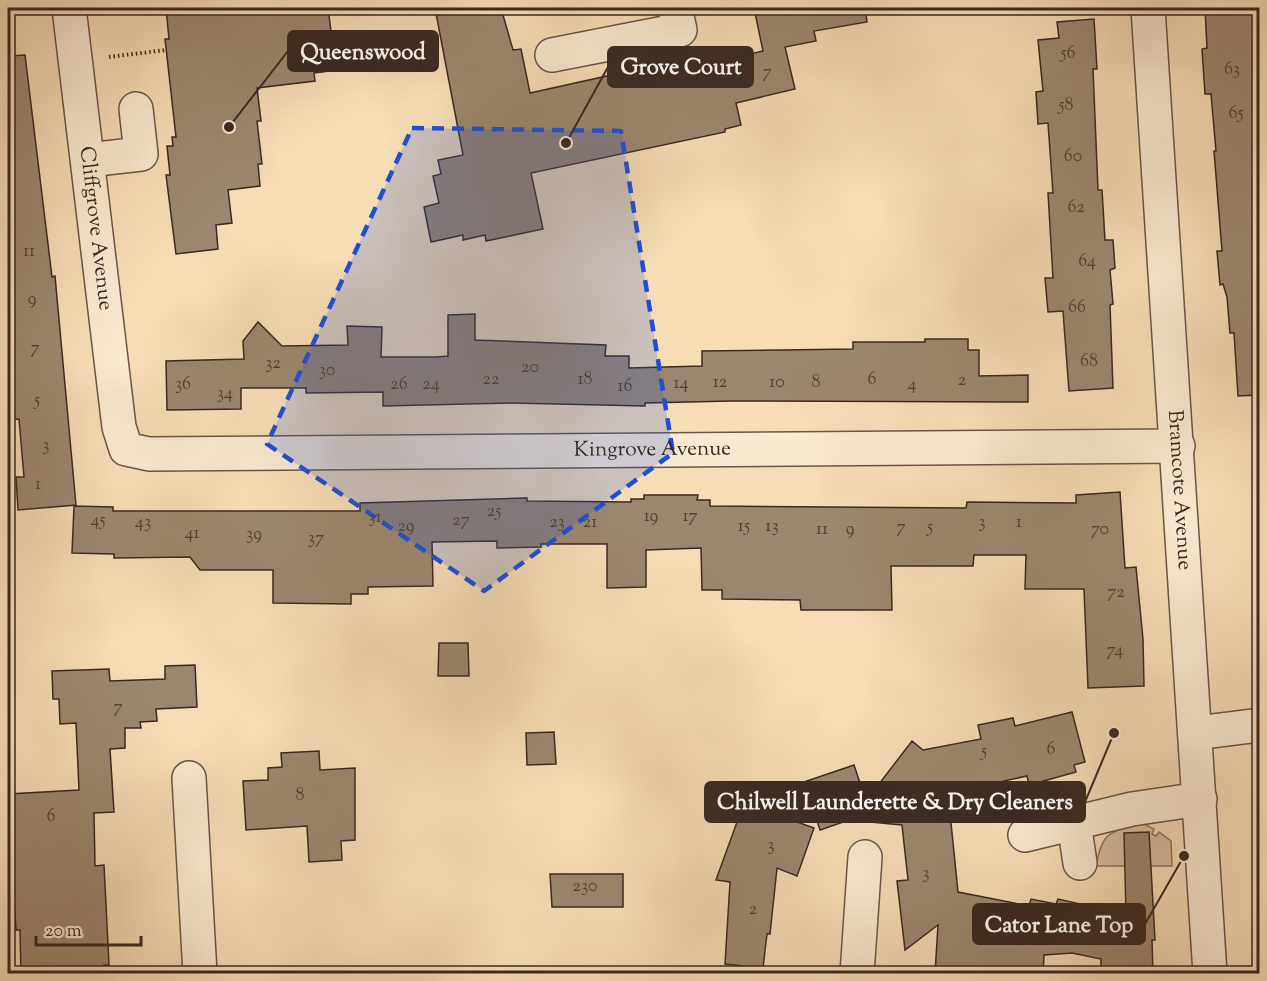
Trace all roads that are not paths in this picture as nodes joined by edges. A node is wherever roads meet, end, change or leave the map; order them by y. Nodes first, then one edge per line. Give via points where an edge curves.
1 (69, 8) edge
2 (675, 8) edge
3 (1148, 8) edge
4 (552, 55) dead end
5 (136, 109) dead end
6 (88, 160) junction
7 (1178, 446) junction
8 (126, 449) joint
9 (1260, 725) edge
10 (1196, 733) junction
11 (189, 778) dead end
12 (1200, 799) junction
13 (1074, 823) junction
14 (1025, 835) dead end
15 (865, 858) dead end
16 (1080, 863) dead end
17 (200, 974) edge
18 (857, 974) edge
19 (1210, 974) edge

1 - 6 street, Cliffgrove Avenue
2 - 4 street via 680,30
3 - 7 street, Bramcote Avenue
5 - 6 street via 141,153
6 - 8 street, Cliffgrove Avenue via 119,427
7 - 8 street, Kingrove Avenue via 160,454 138,454
7 - 10 street, Bramcote Avenue
9 - 10 street
10 - 12 street, Bramcote Avenue
11 - 17 street
12 - 13 street
12 - 19 street, Bramcote Avenue
13 - 14 street
13 - 16 street
15 - 18 street

